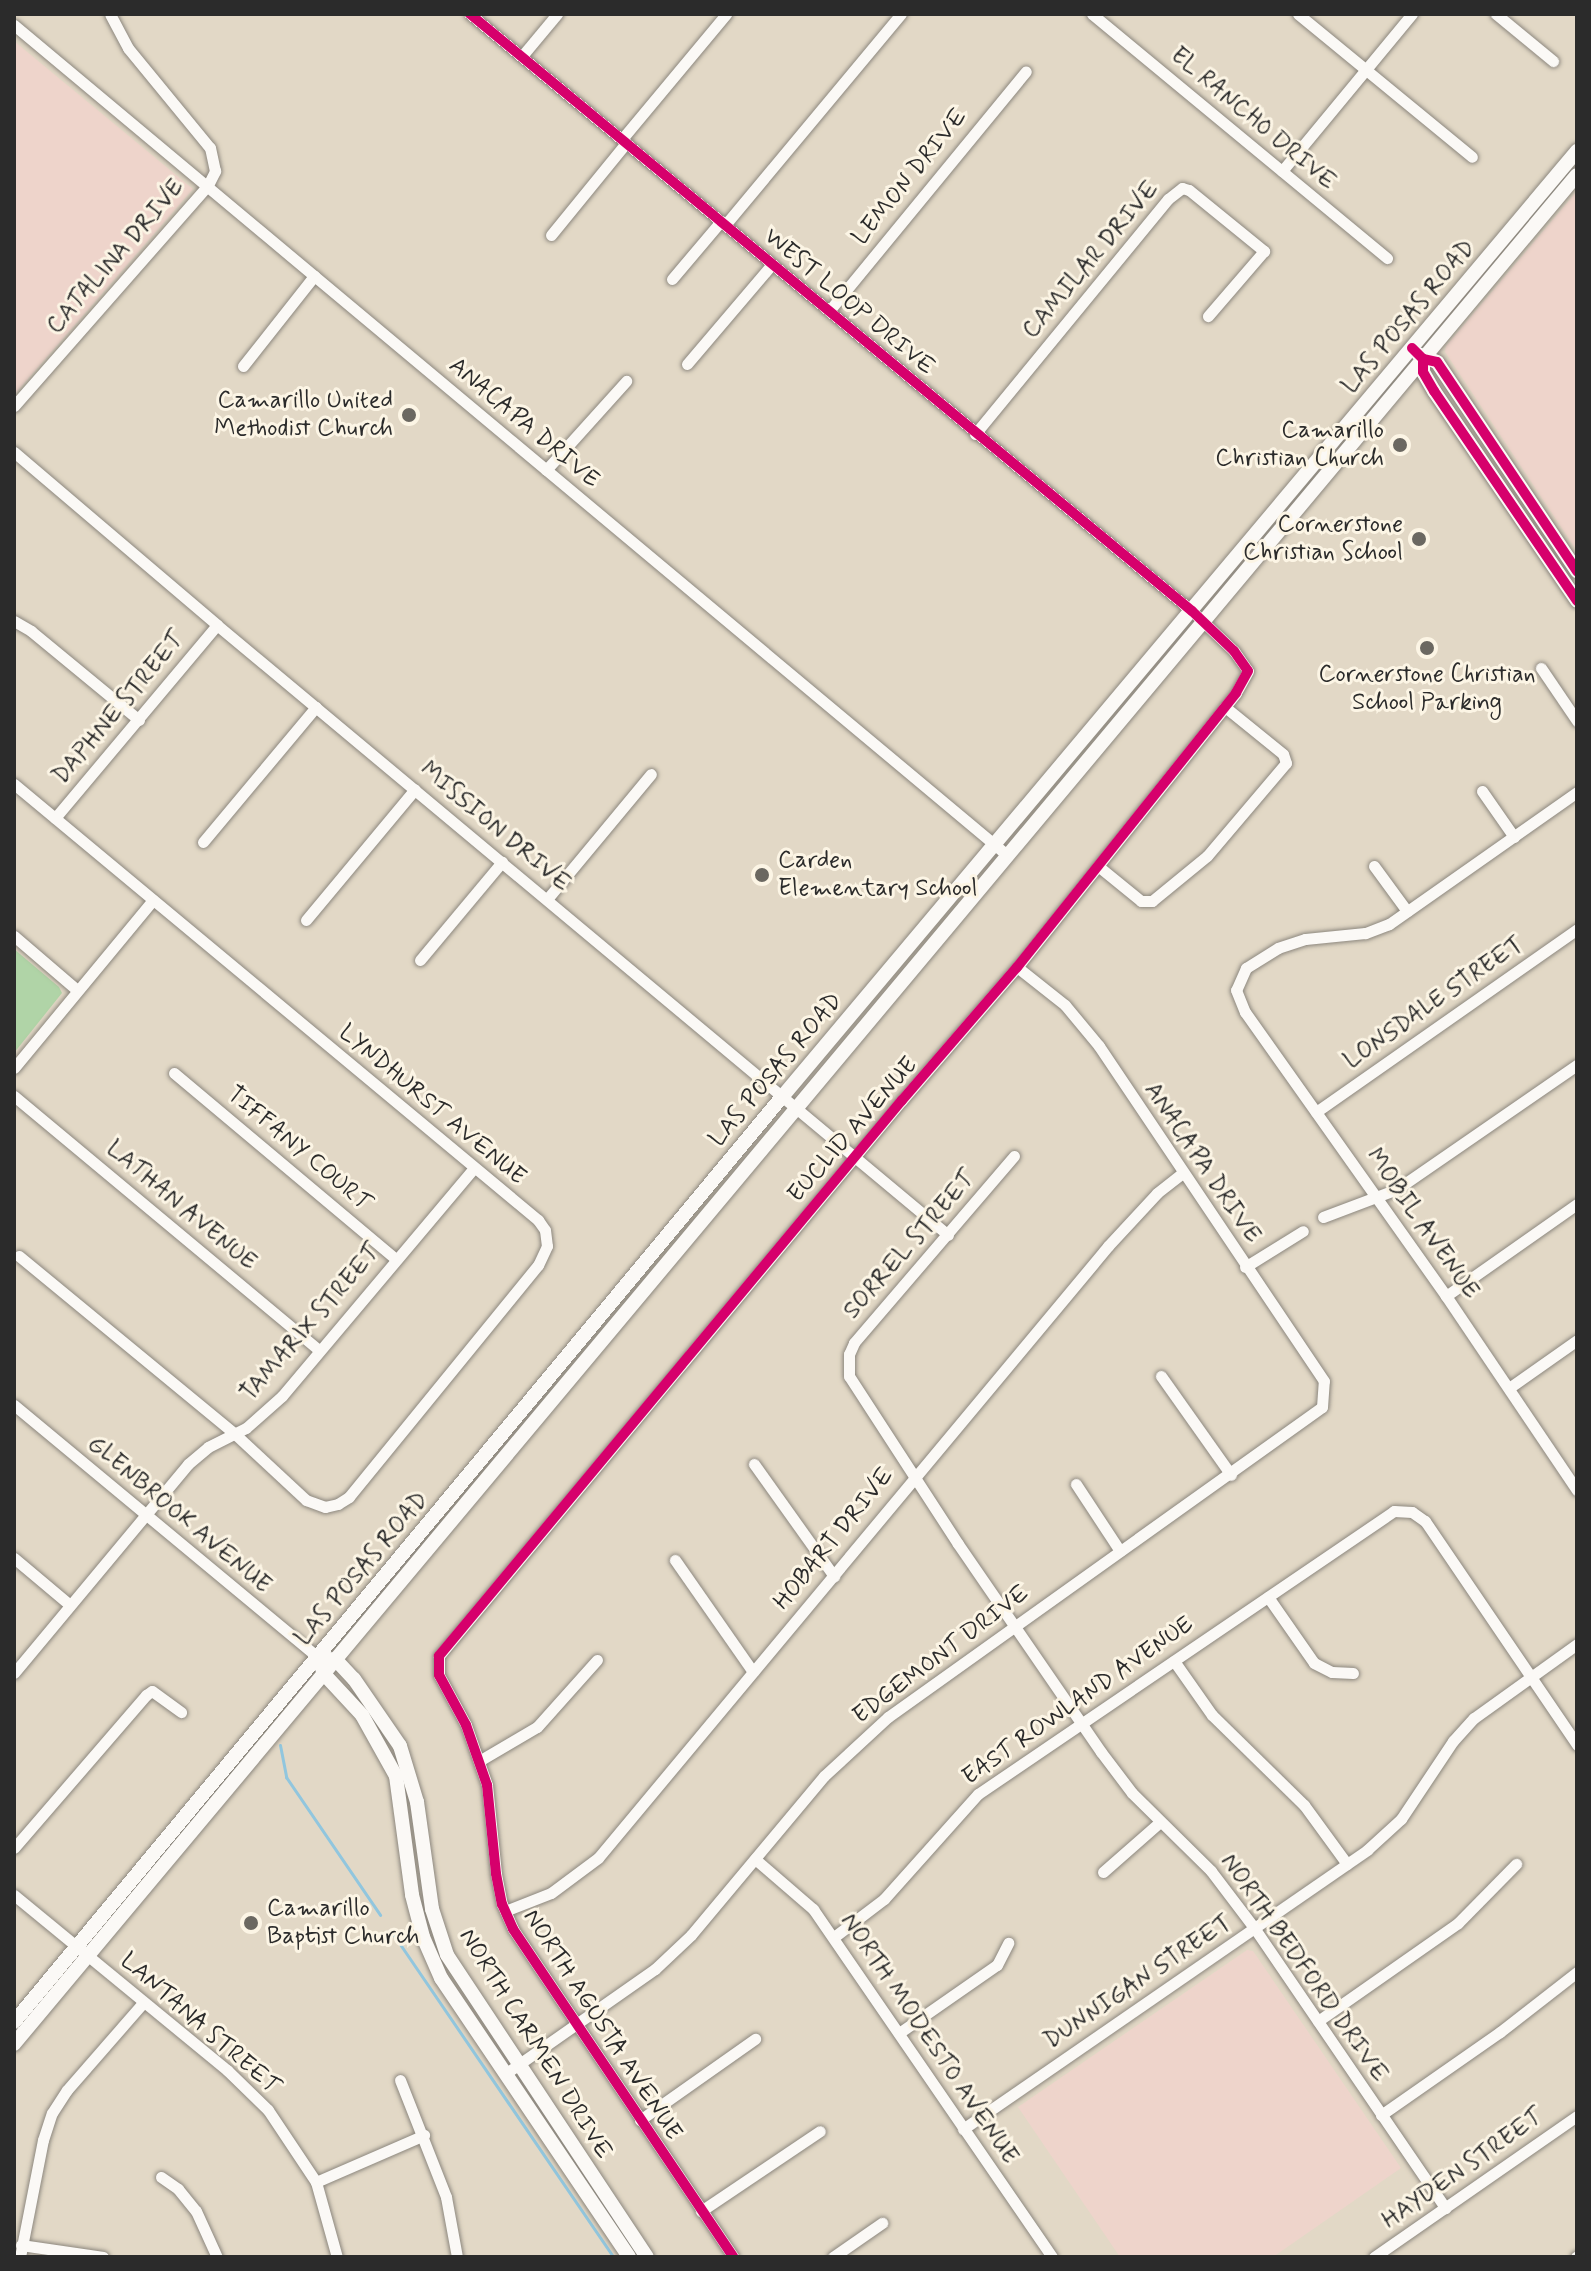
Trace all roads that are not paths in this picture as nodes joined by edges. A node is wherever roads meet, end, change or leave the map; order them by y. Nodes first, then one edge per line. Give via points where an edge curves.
1 (110, 14) edge
2 (470, 14) edge
3 (557, 14) edge
4 (726, 14) edge
5 (901, 14) edge
6 (1092, 14) edge
7 (1298, 14) edge
8 (1412, 14) edge
9 (1496, 14) edge
10 (14, 25) edge
11 (522, 56) junction
12 (1553, 61) dead end
13 (1366, 69) junction
14 (1026, 71) dead end
15 (624, 141) junction
16 (1577, 151) edge
17 (1472, 157) dead end
18 (1282, 171) junction
19 (1577, 175) edge
20 (208, 185) junction
21 (723, 223) junction
22 (551, 235) dead end
23 (1387, 258) dead end
24 (772, 264) junction
25 (314, 276) junction
26 (672, 279) dead end
27 (829, 311) junction
28 (1208, 316) dead end
29 (1417, 353) junction
30 (687, 364) dead end
31 (243, 366) dead end
32 (626, 381) dead end
33 (14, 406) edge
34 (975, 434) junction
35 (14, 452) edge
36 (546, 470) junction
37 (1577, 571) edge
38 (1577, 601) edge
39 (1197, 616) junction
40 (14, 621) edge
41 (217, 625) junction
42 (1541, 668) dead end
43 (316, 707) junction
44 (1225, 707) junction
45 (139, 720) junction
46 (1577, 721) edge
47 (651, 774) dead end
48 (14, 784) edge
49 (415, 789) junction
50 (1482, 791) dead end
51 (1577, 792) edge
52 (55, 818) junction
53 (1514, 837) junction
54 (203, 842) dead end
55 (1000, 850) junction
56 (502, 862) junction
57 (1098, 866) junction
58 (1374, 866) dead end
59 (548, 898) junction
60 (153, 900) junction
61 (1407, 911) junction
62 (306, 920) dead end
63 (1577, 929) edge
64 (14, 936) edge
65 (420, 960) dead end
66 (1017, 967) junction
67 (77, 990) junction
68 (1577, 1065) edge
69 (14, 1068) edge
70 (174, 1073) dead end
71 (14, 1096) edge
72 (782, 1097) junction
73 (795, 1107) junction
74 (1316, 1112) junction
75 (856, 1156) junction
76 (1014, 1156) dead end
77 (474, 1168) junction
78 (1183, 1173) junction
79 (1378, 1199) junction
80 (1577, 1204) edge
81 (1323, 1217) dead end
82 (1303, 1231) dead end
83 (948, 1235) junction
84 (19, 1256) dead end
85 (396, 1259) junction
86 (1245, 1267) junction
87 (1446, 1296) junction
88 (1577, 1340) edge
89 (319, 1350) junction
90 (847, 1366) joint
91 (1161, 1376) dead end
92 (1509, 1388) junction
93 (1325, 1400) joint
94 (14, 1405) edge
95 (235, 1434) junction
96 (754, 1464) dead end
97 (1231, 1475) junction
98 (913, 1477) junction
99 (1076, 1484) dead end
100 (1577, 1490) edge
101 (144, 1516) junction
102 (1120, 1551) junction
103 (14, 1558) edge
104 (675, 1560) dead end
105 (834, 1576) junction
106 (1268, 1597) junction
107 (70, 1605) junction
108 (1014, 1626) junction
109 (1577, 1644) edge
110 (318, 1657) junction
111 (336, 1660) junction
112 (597, 1660) dead end
113 (1174, 1661) junction
114 (437, 1662) joint
115 (753, 1672) junction
116 (14, 1673) edge
117 (1353, 1673) dead end
118 (324, 1674) junction
119 (1531, 1676) junction
120 (181, 1712) dead end
121 (1082, 1725) junction
122 (1577, 1745) edge
123 (479, 1761) junction
124 (1160, 1822) junction
125 (14, 1848) edge
126 (755, 1859) junction
127 (1347, 1864) junction
128 (1516, 1864) dead end
129 (1103, 1872) dead end
130 (14, 1895) edge
131 (505, 1911) junction
132 (1255, 1929) junction
133 (834, 1937) junction
134 (1008, 1943) dead end
135 (82, 1952) junction
136 (1577, 1972) edge
137 (143, 2003) junction
138 (1318, 2021) junction
139 (14, 2022) edge
140 (577, 2026) junction
141 (899, 2033) junction
142 (755, 2039) dead end
143 (14, 2044) edge
144 (518, 2064) junction
145 (505, 2074) junction
146 (400, 2080) dead end
147 (1381, 2115) junction
148 (1577, 2116) edge
149 (640, 2120) junction
150 (963, 2129) junction
151 (820, 2131) dead end
152 (424, 2135) junction
153 (161, 2177) dead end
154 (316, 2182) junction
155 (1445, 2208) junction
156 (701, 2211) junction
157 (882, 2223) dead end
158 (21, 2251) edge
159 (103, 2257) edge
160 (217, 2257) edge
161 (337, 2257) edge
162 (457, 2257) edge
163 (629, 2257) edge
164 (647, 2257) edge
165 (733, 2257) edge
166 (833, 2257) edge
167 (1052, 2257) edge
168 (1374, 2257) edge

1 - 20 street, CATALINA DRIVE via 128,48 210,148 215,171
2 - 11 street, WEST LOOP DRIVE
3 - 11 street
4 - 15 street
5 - 21 street
6 - 18 street, EL RANCHO DRIVE
7 - 13 street
8 - 13 street
9 - 12 street
10 - 20 street, ANACAPA DRIVE
11 - 15 street, WEST LOOP DRIVE
13 - 17 street
13 - 18 street
14 - 27 street, LEMON DRIVE
15 - 21 street, WEST LOOP DRIVE
15 - 22 street
16 - 29 main road, LAS POSAS ROAD
18 - 23 street, EL RANCHO DRIVE
19 - 29 main road, LAS POSAS ROAD
20 - 25 street, ANACAPA DRIVE
20 - 33 street, CATALINA DRIVE
21 - 24 street, WEST LOOP DRIVE
21 - 26 street
24 - 27 street, WEST LOOP DRIVE
24 - 30 street
25 - 31 street
25 - 36 street, ANACAPA DRIVE
27 - 34 street, WEST LOOP DRIVE
28 - 34 street, CAMILAR DRIVE via 1264,251 1182,188
29 - 37 main road via 1437,362
29 - 38 main road via 1434,391
29 - 39 main road, LAS POSAS ROAD
32 - 36 street
34 - 39 street, WEST LOOP DRIVE
35 - 41 street, MISSION DRIVE
36 - 55 street, ANACAPA DRIVE
39 - 44 street, EUCLID AVENUE via 1248,671
39 - 55 main road, LAS POSAS ROAD
40 - 45 street
41 - 43 street, MISSION DRIVE
41 - 45 street, DAPHNE STREET
42 - 46 street
43 - 49 street, MISSION DRIVE
43 - 54 street
44 - 57 street, EUCLID AVENUE
44 - 57 street via 1283,754 1286,763 1207,856 1152,901 1141,901
45 - 52 street, DAPHNE STREET
47 - 59 street
48 - 52 street, LYNDHURST AVENUE
49 - 56 street, MISSION DRIVE
49 - 62 street
50 - 53 street
51 - 53 street
52 - 60 street, LYNDHURST AVENUE
53 - 61 street
55 - 72 main road, LAS POSAS ROAD
55 - 73 main road, LAS POSAS ROAD
56 - 59 street, MISSION DRIVE
56 - 65 street
57 - 66 street, EUCLID AVENUE
58 - 61 street
59 - 72 street, MISSION DRIVE
60 - 67 street
60 - 77 street, LYNDHURST AVENUE
61 - 74 street, MOBIL AVENUE via 1365,933 1305,939 1278,948 1252,961 1237,983 1245,1012
63 - 74 street, LONSDALE STREET
64 - 67 street
66 - 75 street, EUCLID AVENUE
66 - 78 street, ANACAPA DRIVE via 1084,1026
67 - 69 street
68 - 79 street
70 - 85 street, TIFFANY COURT
71 - 89 street, LATHAN AVENUE
72 - 73 street, MISSION DRIVE
72 - 110 main road, LAS POSAS ROAD
73 - 75 street, MISSION DRIVE
73 - 111 main road, LAS POSAS ROAD
74 - 79 street, MOBIL AVENUE
75 - 83 street, MISSION DRIVE
75 - 114 street, EUCLID AVENUE
76 - 83 street, SORREL STREET
77 - 85 street, TAMARIX STREET
77 - 95 street, LYNDHURST AVENUE via 542,1225 545,1252 349,1497 328,1507 306,1500
78 - 86 street, ANACAPA DRIVE
78 - 98 street, HOBART DRIVE via 1132,1219
79 - 81 street
79 - 87 street, MOBIL AVENUE
80 - 87 street
82 - 86 street
83 - 90 street, SORREL STREET via 854,1343
84 - 95 street
85 - 89 street, TAMARIX STREET
86 - 93 street, ANACAPA DRIVE via 1324,1381
87 - 92 street, MOBIL AVENUE
88 - 92 street
89 - 95 street, TAMARIX STREET via 282,1396
90 - 98 street, NORTH BEDFORD DRIVE
91 - 97 street
92 - 100 street, MOBIL AVENUE
93 - 97 street, EDGEMONT DRIVE via 1317,1414
94 - 101 street, GLENBROOK AVENUE
95 - 101 street, TAMARIX STREET via 201,1452
96 - 105 street
97 - 102 street, EDGEMONT DRIVE
98 - 105 street, HOBART DRIVE
98 - 108 street, NORTH BEDFORD DRIVE
99 - 102 street
101 - 107 street, TAMARIX STREET
101 - 110 street, GLENBROOK AVENUE
102 - 108 street, EDGEMONT DRIVE
103 - 107 street
104 - 115 street
105 - 115 street, HOBART DRIVE
106 - 113 street, EAST ROWLAND AVENUE
106 - 117 street via 1314,1663 1332,1672
106 - 119 street, EAST ROWLAND AVENUE via 1369,1526 1403,1510 1420,1516
107 - 116 street, TAMARIX STREET
108 - 121 street, NORTH BEDFORD DRIVE
108 - 126 street, EDGEMONT DRIVE via 854,1747
109 - 119 street, DUNNIGAN STREET
110 - 111 main road
110 - 118 main road, NORTH CARMEN DRIVE
110 - 135 main road, LAS POSAS ROAD
111 - 118 main road, LAS POSAS ROAD
111 - 144 main road, NORTH CARMEN DRIVE via 400,1746 421,1816 437,1929 453,1965
112 - 123 street via 537,1727
113 - 121 street, EAST ROWLAND AVENUE
113 - 127 street via 1212,1715 1304,1805
114 - 123 street, NORTH AGUSTA AVENUE
115 - 131 street, HOBART DRIVE via 598,1858 551,1893
118 - 135 main road, LAS POSAS ROAD
118 - 145 main road, NORTH CARMEN DRIVE via 362,1715 390,1760 400,1790 412,1895 423,1937 441,1978
119 - 122 street, EAST ROWLAND AVENUE
119 - 127 street, DUNNIGAN STREET via 1474,1718 1401,1819
120 - 125 street via 152,1691 146,1695
121 - 124 street, NORTH BEDFORD DRIVE
121 - 133 street, EAST ROWLAND AVENUE via 978,1794 884,1899
123 - 131 street, NORTH AGUSTA AVENUE
124 - 129 street
124 - 132 street, NORTH BEDFORD DRIVE via 1211,1871
126 - 133 street, NORTH MODESTO AVENUE via 801,1897
126 - 140 street, EDGEMONT DRIVE via 655,1969
127 - 132 street, DUNNIGAN STREET
128 - 138 street via 1458,1923
130 - 135 street, LANTANA STREET
131 - 140 street, NORTH AGUSTA AVENUE via 523,1948
132 - 138 street, NORTH BEDFORD DRIVE
132 - 150 street, DUNNIGAN STREET
133 - 141 street, NORTH MODESTO AVENUE
134 - 141 street via 997,1965
135 - 137 street, LANTANA STREET
135 - 139 main road, LAS POSAS ROAD
135 - 143 main road, LAS POSAS ROAD
136 - 147 street
137 - 154 street, LANTANA STREET via 251,2092 281,2125
137 - 158 street via 52,2113
138 - 147 street, NORTH BEDFORD DRIVE
140 - 144 street, EDGEMONT DRIVE
140 - 149 street, NORTH AGUSTA AVENUE
141 - 150 street, NORTH MODESTO AVENUE
142 - 149 street
144 - 145 street, EDGEMONT DRIVE
144 - 164 main road, NORTH CARMEN DRIVE
145 - 163 main road, NORTH CARMEN DRIVE
146 - 152 street
147 - 155 street, NORTH BEDFORD DRIVE
148 - 155 street, HAYDEN STREET
149 - 156 street, NORTH AGUSTA AVENUE
150 - 167 street, NORTH MODESTO AVENUE
151 - 156 street
152 - 154 street
152 - 162 street via 446,2197
153 - 160 street via 196,2211
154 - 161 street, LANTANA STREET
155 - 168 street, HAYDEN STREET
156 - 165 street, NORTH AGUSTA AVENUE
157 - 166 street
158 - 159 street

